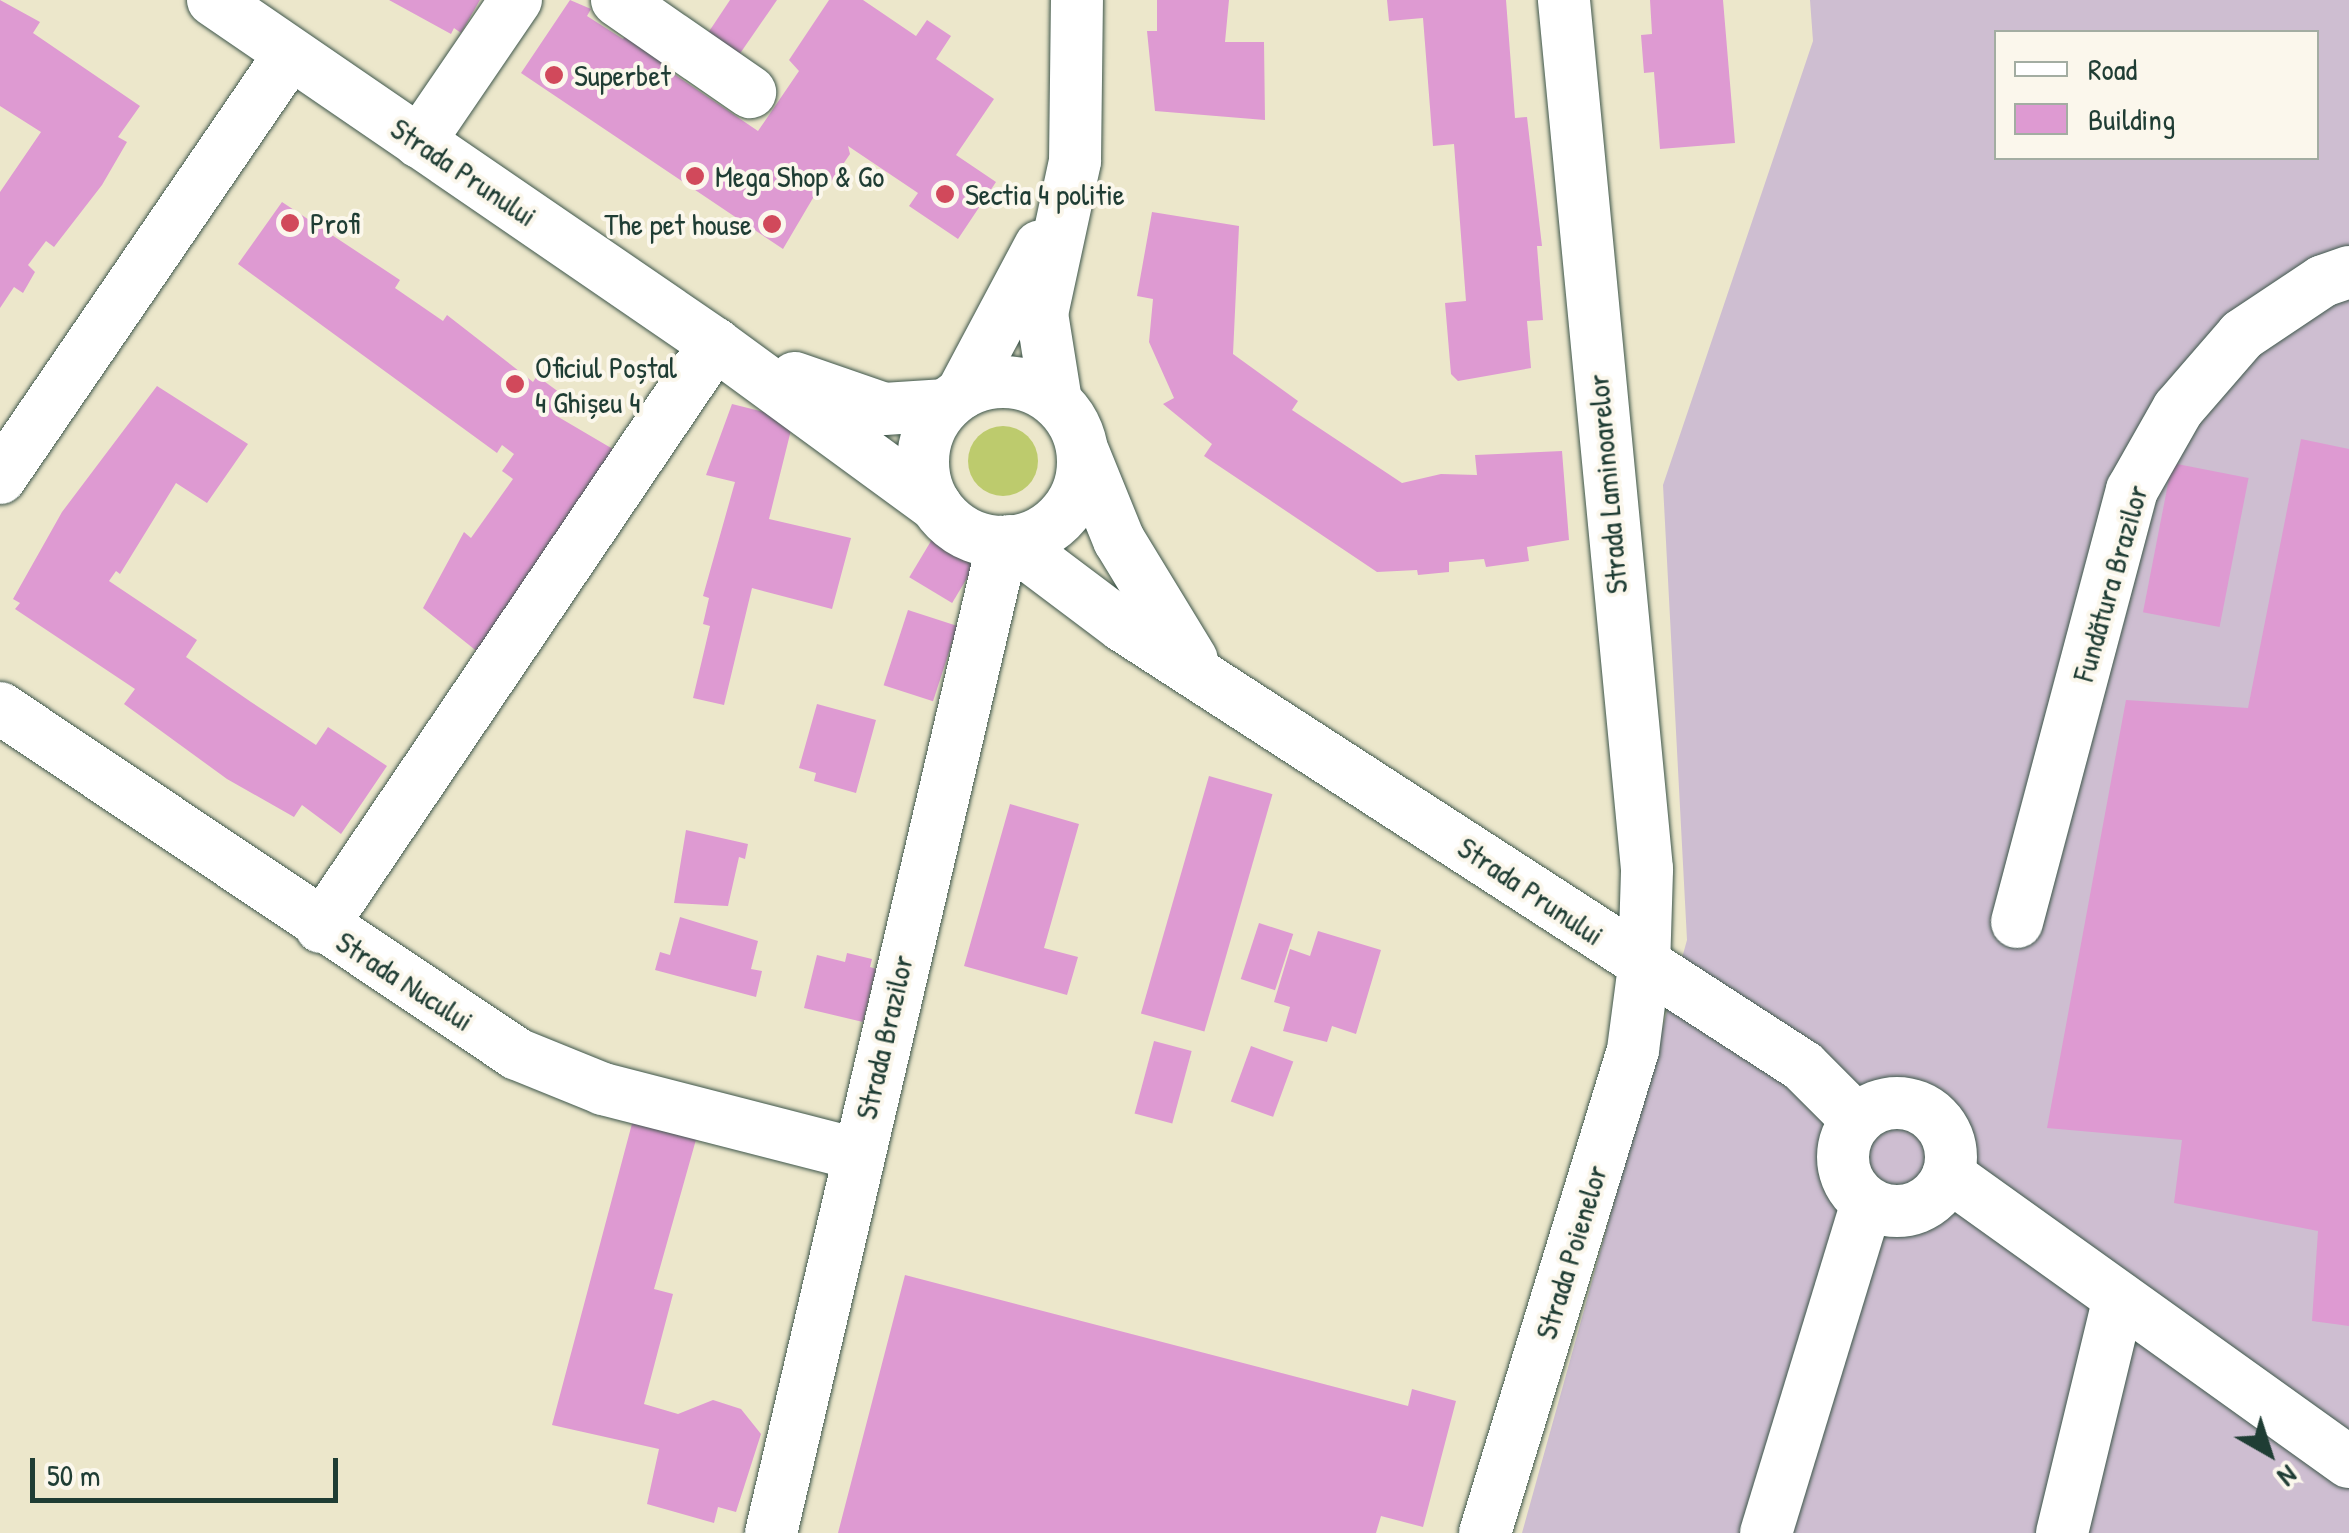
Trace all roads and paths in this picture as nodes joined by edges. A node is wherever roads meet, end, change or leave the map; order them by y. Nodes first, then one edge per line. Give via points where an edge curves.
1 (213, 0) edge
2 (516, 0) edge
3 (617, 0) edge
4 (1077, 0) edge
5 (1564, 0) edge
6 (686, 18) edge
7 (290, 54) junction
8 (750, 92) dead end
9 (420, 142) junction
10 (1067, 196) junction
11 (2349, 272) edge
12 (715, 344) junction
13 (954, 399) junction
14 (1056, 400) junction
15 (1084, 454) junction
16 (0, 478) edge
17 (936, 506) junction
18 (1007, 542) junction
19 (1198, 670) junction
20 (0, 708) edge
21 (2016, 922) dead end
22 (322, 927) junction
23 (1644, 968) junction
24 (1856, 1119) junction
25 (856, 1154) junction
26 (1948, 1176) junction
27 (1867, 1203) junction
28 (2119, 1298) junction
29 (2349, 1462) edge
30 (771, 1533) edge
31 (1485, 1533) edge
32 (1766, 1533) edge
33 (2062, 1533) edge

1 - 7 street, Strada Prunului
2 - 9 street
3 - 6 street
4 - 10 street via 1080,98
5 - 23 street, Strada Laminoarelor via 1648,869
6 - 8 street
7 - 9 street, Strada Prunului
7 - 16 street
9 - 12 street, Strada Prunului
10 - 13 street
10 - 14 street via 1042,314
11 - 21 street, Fundătura Brazilor via 2323,281 2242,335 2178,409 2132,490
12 - 13 street, Strada Prunului via 854,403 884,409
12 - 17 street, Strada Prunului
12 - 22 street
13 - 14 street via 1010,382
13 - 17 street via 925,443 927,486
14 - 15 street via 1070,416
15 - 18 street via 1077,491 1056,522
15 - 19 street, Strada Prunului via 1118,540
17 - 18 street via 965,532
18 - 19 street, Strada Prunului via 1123,626
18 - 25 street, Strada Brazilor
19 - 23 street, Strada Prunului
20 - 22 street, Strada Nucului
22 - 25 street, Strada Nucului via 517,1054 603,1088
23 - 24 street, Strada Prunului via 1803,1066
23 - 31 street, Strada Poienelor via 1633,1050
24 - 26 street via 1886,1103 1918,1106 1944,1128
24 - 27 street via 1842,1164
25 - 30 street, Strada Brazilor
26 - 27 street via 1915,1209
26 - 28 street
27 - 32 street
28 - 29 street
28 - 33 street

